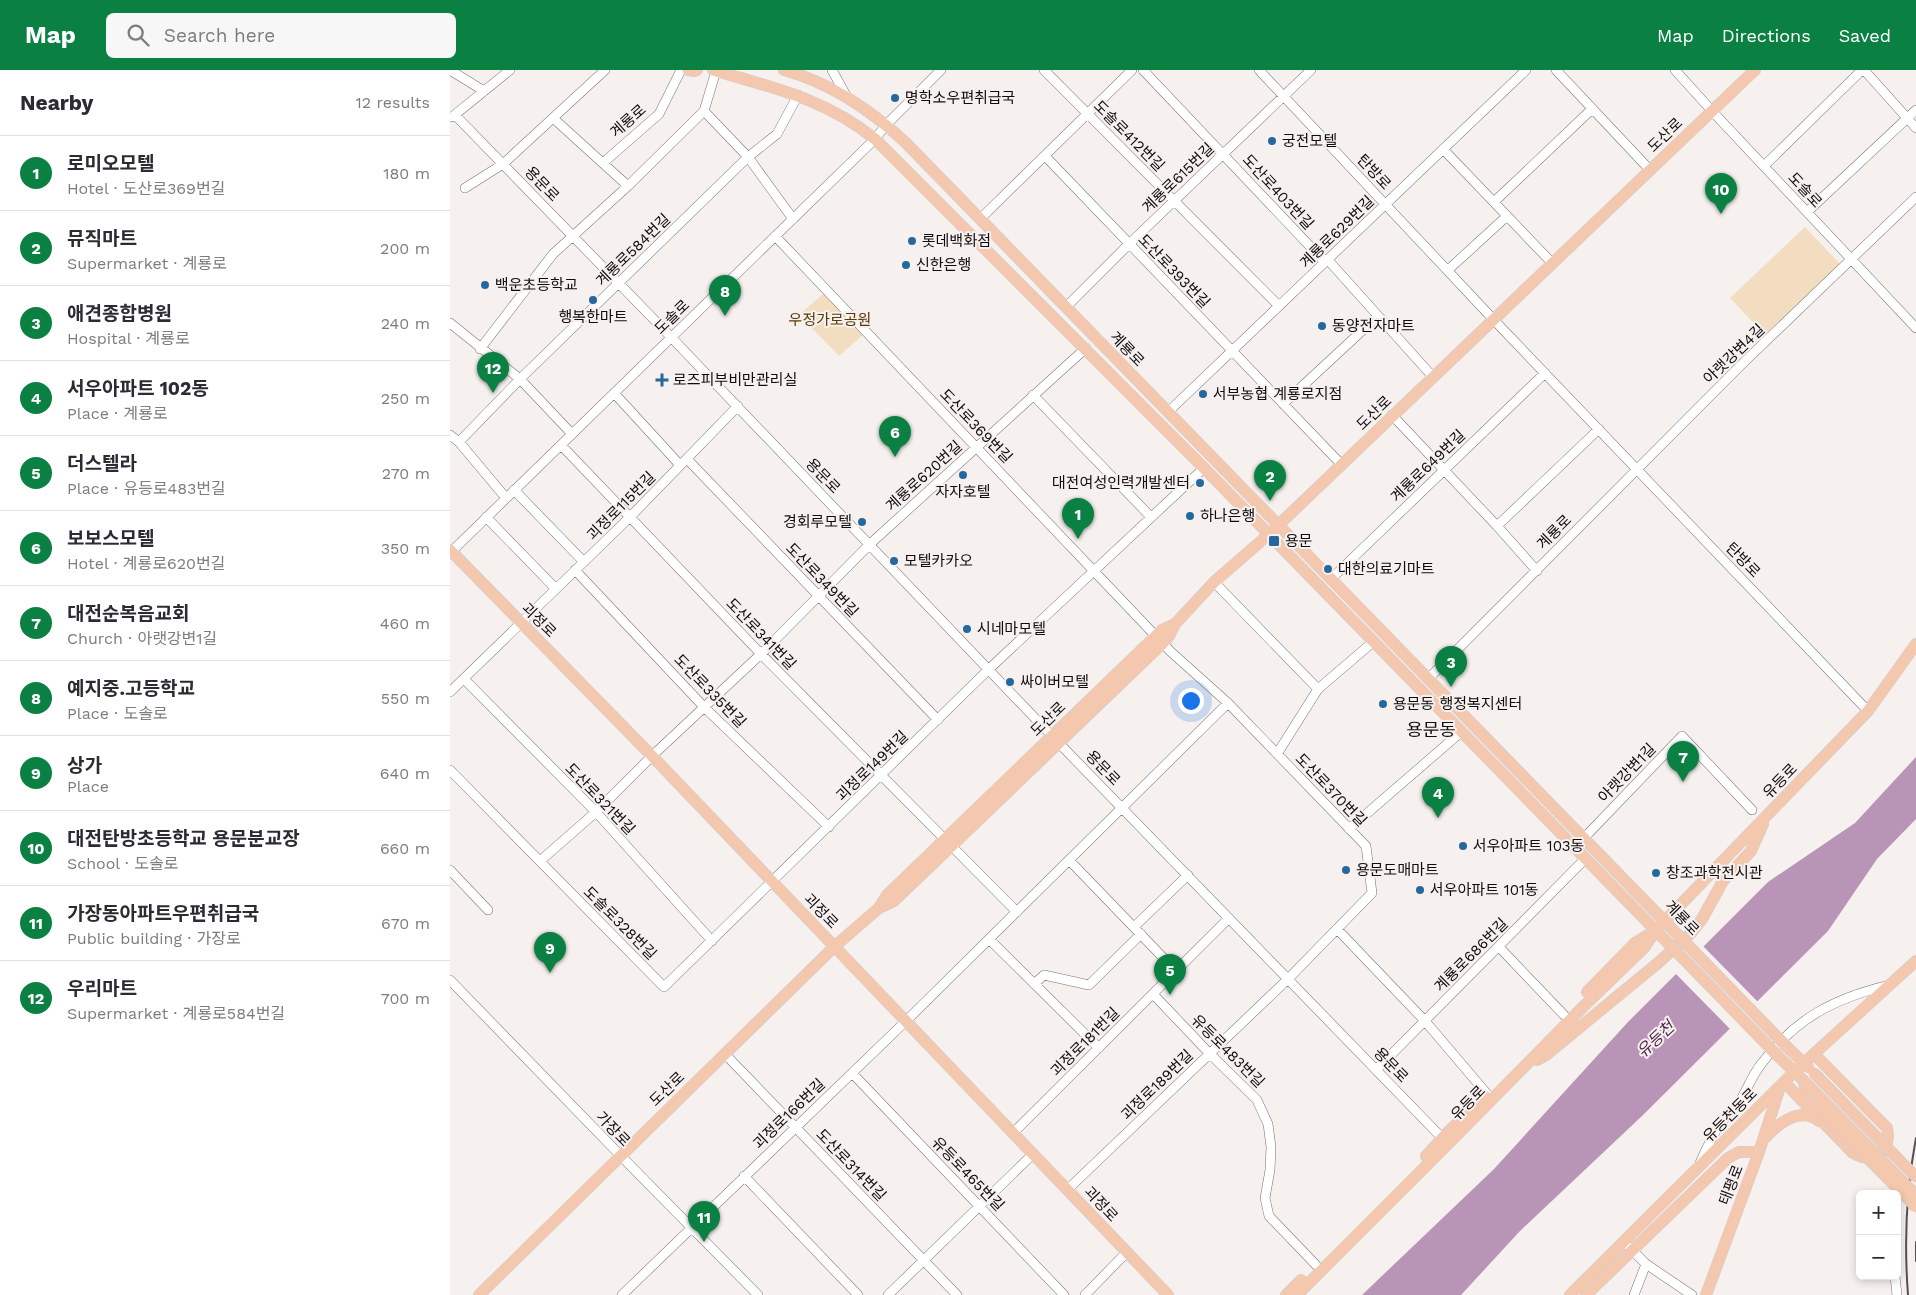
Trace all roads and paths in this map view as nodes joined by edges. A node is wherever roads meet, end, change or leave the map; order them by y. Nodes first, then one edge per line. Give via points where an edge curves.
1 (450, 70) edge
2 (510, 70) edge
3 (605, 70) edge
4 (681, 70) edge
5 (688, 70) edge
6 (697, 70) edge
7 (714, 70) edge
8 (941, 70) edge
9 (1044, 70) edge
10 (1132, 70) edge
11 (1143, 70) edge
12 (1259, 70) edge
13 (1311, 70) edge
14 (1526, 70) edge
15 (1556, 70) edge
16 (1755, 70) edge
17 (1863, 70) edge
18 (794, 71) edge
19 (836, 72) edge
20 (1680, 72) edge
21 (484, 91) junction
22 (798, 95) junction
23 (1284, 96) junction
24 (848, 99) junction
25 (1592, 109) junction
26 (1916, 110) edge
27 (704, 111) junction
28 (1712, 111) junction
29 (1088, 114) junction
30 (452, 117) edge
31 (553, 118) junction
32 (1907, 118) junction
33 (886, 125) junction
34 (1916, 128) edge
35 (875, 139) junction
36 (1443, 148) junction
37 (1223, 154) junction
38 (1045, 156) junction
39 (748, 157) junction
40 (603, 163) junction
41 (503, 164) junction
42 (1764, 166) junction
43 (1650, 170) junction
44 (628, 186) junction
45 (465, 188) dead end
46 (1916, 197) edge
47 (1174, 200) junction
48 (1494, 202) junction
49 (1386, 204) junction
50 (1807, 212) junction
51 (1507, 216) junction
52 (793, 219) junction
53 (980, 219) junction
54 (573, 236) junction
55 (775, 236) junction
56 (1129, 244) junction
57 (1328, 260) junction
58 (1852, 260) junction
59 (1552, 263) junction
60 (1448, 270) junction
61 (619, 283) junction
62 (1279, 306) junction
63 (1066, 308) junction
64 (1378, 316) junction
65 (1493, 319) junction
66 (450, 323) edge
67 (1916, 328) edge
68 (671, 337) junction
69 (1086, 348) junction
70 (480, 349) junction
71 (1231, 350) junction
72 (1545, 373) junction
73 (1433, 377) junction
74 (520, 379) junction
75 (614, 394) junction
76 (1033, 395) junction
77 (1283, 404) junction
78 (738, 406) junction
79 (1168, 412) junction
80 (1392, 415) junction
81 (1598, 429) junction
82 (572, 434) junction
83 (450, 435) edge
84 (459, 442) junction
85 (560, 445) junction
86 (976, 447) junction
87 (687, 459) junction
88 (1341, 464) junction
89 (680, 465) junction
90 (1204, 468) junction
91 (1444, 470) junction
92 (1638, 470) junction
93 (514, 490) junction
94 (506, 498) junction
95 (630, 517) junction
96 (1151, 517) junction
97 (486, 518) junction
98 (1278, 524) junction
99 (1497, 526) junction
100 (1268, 534) junction
101 (870, 544) junction
102 (450, 552) edge
103 (584, 562) junction
104 (575, 570) junction
105 (1095, 570) junction
106 (1537, 571) junction
107 (1331, 579) junction
108 (1214, 582) junction
109 (556, 589) junction
110 (818, 596) junction
111 (522, 624) junction
112 (1160, 639) junction
113 (1373, 642) junction
114 (1916, 644) edge
115 (761, 654) junction
116 (990, 669) junction
117 (464, 679) junction
118 (1428, 679) junction
119 (1318, 689) junction
120 (450, 692) edge
121 (1228, 703) junction
122 (705, 708) junction
123 (1868, 710) junction
124 (938, 720) junction
125 (1461, 732) junction
126 (1056, 739) junction
127 (1277, 754) junction
128 (652, 756) junction
129 (450, 770) edge
130 (882, 775) junction
131 (1122, 807) junction
132 (1752, 810) dead end
133 (596, 812) junction
134 (1765, 817) junction
135 (828, 828) junction
136 (1349, 829) junction
137 (1584, 838) junction
138 (948, 843) junction
139 (1585, 859) junction
140 (1069, 860) junction
141 (540, 862) junction
142 (450, 870) edge
143 (1188, 876) junction
144 (773, 882) junction
145 (488, 910) dead end
146 (1017, 912) junction
147 (1229, 918) junction
148 (1665, 921) junction
149 (1134, 927) junction
150 (1337, 929) junction
151 (1656, 930) junction
152 (1141, 934) junction
153 (989, 939) junction
154 (712, 941) junction
155 (835, 946) junction
156 (1499, 947) junction
157 (1916, 961) edge
158 (1176, 971) junction
159 (1288, 979) junction
160 (450, 980) edge
161 (1034, 984) junction
162 (1889, 985) junction
163 (1153, 994) junction
164 (1564, 1015) junction
165 (906, 1021) junction
166 (1425, 1022) junction
167 (1099, 1048) junction
168 (725, 1054) junction
169 (1210, 1054) junction
170 (1814, 1054) junction
171 (1804, 1063) junction
172 (1523, 1068) junction
173 (1376, 1070) junction
174 (852, 1072) junction
175 (1794, 1072) junction
176 (1814, 1072) junction
177 (1804, 1081) junction
178 (1782, 1084) junction
179 (1487, 1094) junction
180 (1825, 1126) junction
181 (795, 1127) junction
182 (1013, 1133) junction
183 (1764, 1140) junction
184 (1445, 1141) junction
185 (1759, 1152) junction
186 (1032, 1154) junction
187 (620, 1155) junction
188 (1878, 1155) junction
189 (1916, 1167) edge
190 (1698, 1168) junction
191 (744, 1176) junction
192 (1916, 1177) edge
193 (1067, 1190) junction
194 (1891, 1190) edge
195 (1916, 1195) edge
196 (979, 1206) junction
197 (1916, 1207) edge
198 (692, 1226) junction
199 (1627, 1246) junction
200 (1126, 1253) junction
201 (924, 1260) junction
202 (1646, 1264) junction
203 (1316, 1266) junction
204 (1895, 1280) edge
205 (479, 1295) edge
206 (622, 1295) edge
207 (758, 1295) edge
208 (858, 1295) edge
209 (888, 1295) edge
210 (958, 1295) edge
211 (1064, 1295) edge
212 (1085, 1295) edge
213 (1168, 1295) edge
214 (1286, 1295) edge
215 (1297, 1295) edge
216 (1570, 1295) edge
217 (1586, 1295) edge
218 (1634, 1295) edge
219 (1692, 1295) edge
220 (1706, 1295) edge
221 (1897, 1295) edge

1 - 21 street
2 - 21 street
3 - 31 street
4 - 40 street, 계룡로 via 659,114
5 - 6 main road
7 - 22 main road, 계룡로
7 - 27 street
8 - 33 street, 도솔로
9 - 29 street, 도솔로412번길
10 - 29 street
11 - 37 street, 도산로403번길
12 - 23 street, 탄방로
13 - 23 street, 계룡로615번길
14 - 36 street, 계룡로629번길
15 - 25 street
16 - 28 main road, 도산로
17 - 32 street
17 - 42 street
18 - 24 main road, 계룡로
19 - 24 street
20 - 28 street, 도솔로
21 - 30 street
22 - 35 main road, 계룡로 via 857,125
22 - 39 street, 계룡로584번길 via 777,134
23 - 37 street, 계룡로615번길
23 - 49 street, 탄방로
24 - 33 main road, 계룡로
25 - 43 street
25 - 48 street
26 - 32 street
27 - 39 street
27 - 44 street
28 - 42 street, 도솔로
28 - 43 main road, 도산로
29 - 38 street
29 - 47 street, 도솔로412번길
30 - 41 street, 용문로
31 - 40 street
31 - 41 street
32 - 34 street
32 - 50 street
33 - 35 street, 도솔로
33 - 53 main road, 계룡로
35 - 52 street, 도솔로
35 - 69 main road, 계룡로
36 - 48 street
36 - 49 street, 계룡로629번길
37 - 47 street, 계룡로615번길
37 - 57 street, 도산로403번길 via 1322,259
38 - 53 street
38 - 56 street, 도산로393번길
39 - 52 street
39 - 61 street, 계룡로584번길
40 - 44 street
41 - 45 street, 용문로
41 - 54 street, 용문로
42 - 50 street, 도솔로
43 - 59 main road, 도산로
44 - 54 street
46 - 58 street, 아랫강변4길
47 - 56 street, 계룡로615번길
47 - 62 street, 도솔로412번길
48 - 51 street
49 - 57 street, 계룡로629번길
49 - 60 street, 탄방로
50 - 58 street, 도솔로
51 - 59 street
51 - 60 street
52 - 55 street, 도솔로
53 - 63 main road, 계룡로
54 - 61 street, 용문로
54 - 70 street via 553,254
55 - 68 street, 도솔로
55 - 86 street, 도산로369번길
56 - 63 street, 계룡로615번길
56 - 71 street, 도산로393번길
57 - 62 street, 계룡로629번길
57 - 64 street, 도산로403번길
58 - 67 street, 도솔로
58 - 92 street, 아랫강변4길 via 1740,366
59 - 65 main road, 도산로
60 - 65 street, 탄방로
61 - 68 street, 용문로
61 - 74 street, 계룡로584번길
62 - 71 street, 계룡로629번길
63 - 79 main road, 계룡로
64 - 73 street, 도산로403번길
64 - 77 street
65 - 72 street, 탄방로
65 - 73 main road, 도산로
66 - 70 street
68 - 75 street, 도솔로
68 - 78 street, 용문로
69 - 76 street, 계룡로620번길
69 - 90 main road, 계룡로
70 - 74 street
71 - 77 street, 도산로393번길
71 - 79 street, 계룡로629번길
72 - 81 street, 탄방로
72 - 91 street, 계룡로649번길
73 - 80 main road, 도산로
74 - 82 street
74 - 84 street, 계룡로584번길
75 - 82 street, 도솔로
75 - 89 street
76 - 86 street, 계룡로620번길
76 - 96 street
77 - 88 street, 도산로393번길
78 - 87 street, 괴정로115번길
78 - 101 street, 용문로
79 - 98 main road, 계룡로
80 - 88 main road, 도산로
80 - 91 street
81 - 92 street, 탄방로
81 - 99 street
82 - 85 street, 도솔로
83 - 84 street
84 - 94 street
85 - 93 street, 도솔로
85 - 95 street, 도산로341번길
86 - 101 street, 계룡로620번길
86 - 105 street, 도산로369번길
87 - 89 street, 괴정로115번길
87 - 110 street, 도산로349번길
88 - 98 main road, 도산로
89 - 95 street, 괴정로115번길
90 - 96 street, 괴정로149번길
90 - 100 main road, 계룡로
91 - 99 street
91 - 107 street, 계룡로649번길
92 - 106 street, 계룡로
92 - 123 street, 탄방로
93 - 94 street, 도솔로
93 - 103 street
94 - 97 street, 도솔로
95 - 103 street, 괴정로115번길
95 - 115 street, 도산로341번길
96 - 105 street, 괴정로149번길
97 - 102 street, 도솔로
97 - 109 street
98 - 100 main road, 도산로
98 - 107 main road, 계룡로
99 - 106 street
100 - 108 main road, 도산로
100 - 113 main road, 계룡로
101 - 110 street, 계룡로620번길
101 - 116 street, 용문로
102 - 111 main road, 괴정로
103 - 104 street, 괴정로115번길
104 - 109 street, 괴정로115번길
104 - 122 street, 도산로335번길
105 - 112 street, 도산로369번길
105 - 116 street, 괴정로149번길
106 - 118 street, 계룡로
107 - 118 main road, 계룡로
108 - 112 main road, 도산로 via 1175,624 1169,636
108 - 119 street
109 - 111 street, 괴정로115번길
110 - 115 street, 계룡로620번길
110 - 124 street, 도산로349번길
111 - 117 street, 괴정로115번길
111 - 128 main road, 괴정로
112 - 121 street, 도산로370번길
112 - 126 main road, 도산로
113 - 119 street
113 - 125 main road, 계룡로
114 - 123 main road, 유등로
115 - 122 street, 계룡로620번길
115 - 130 street, 도산로341번길
116 - 124 street, 괴정로149번길
116 - 126 street, 용문로
117 - 120 street, 괴정로115번길
117 - 133 street, 도산로321번길
118 - 137 main road, 계룡로
119 - 127 street
121 - 127 street, 도산로370번길
121 - 131 street, 용문로
122 - 128 street, 계룡로620번길
122 - 135 street, 도산로335번길
123 - 134 main road, 유등로
124 - 130 street, 괴정로149번길
125 - 136 street
125 - 139 main road, 계룡로
126 - 131 street, 용문로
126 - 138 main road, 도산로
127 - 136 street, 도산로370번길
128 - 133 street, 계룡로620번길
128 - 144 main road, 괴정로
129 - 141 street, 도솔로328번길
130 - 135 street, 괴정로149번길
130 - 138 street, 도산로341번길
131 - 140 street, 괴정로166번길
131 - 143 street, 용문로
132 - 137 street, 아랫강변1길 via 1682,736
133 - 141 street, 계룡로620번길
133 - 154 street, 도산로321번길
134 - 148 main road, 유등로
134 - 172 main road via 1751,851 1723,881 1702,919 1690,933 1546,1056
135 - 144 street, 괴정로149번길
136 - 150 street, 도산로370번길 via 1366,846 1372,893
137 - 148 main road, 계룡로
138 - 146 street
138 - 155 main road, 도산로 via 894,901 879,908
139 - 151 main road, 계룡로
139 - 156 street, 계룡로686번길
140 - 146 street, 괴정로166번길
140 - 149 street
141 - 154 street, 도솔로328번길 via 664,987
142 - 145 street
143 - 147 street, 용문로
143 - 149 street
144 - 154 street, 도솔로328번길
144 - 155 main road, 괴정로
146 - 153 street, 괴정로166번길
147 - 158 street, 괴정로181번길
147 - 159 street, 용문로
148 - 151 main road, 유등로
148 - 171 main road, 계룡로, bridge
149 - 152 street
150 - 159 street, 도산로370번길
150 - 166 street
151 - 164 main road, 유등로 via 1635,944
151 - 172 main road, 유등로 via 1644,948
151 - 175 main road, 계룡로, bridge
152 - 158 street
152 - 161 street via 1090,985 1044,975
153 - 161 street
153 - 165 street, 괴정로166번길
155 - 165 main road, 괴정로
155 - 168 main road, 도산로
156 - 164 street
156 - 166 street, 계룡로686번길
157 - 162 main road, 유등천동로
158 - 163 street, 괴정로181번길
159 - 169 street, 괴정로189번길
159 - 173 street, 용문로
160 - 187 street, 가장로
161 - 167 street
162 - 170 main road, 유등천동로
162 - 190 street via 1842,999 1798,1024 1762,1063 1738,1104 1709,1140
163 - 167 street, 괴정로181번길
163 - 169 street, 유등로483번길
164 - 179 main road, 유등로
165 - 174 street, 괴정로166번길
165 - 182 main road, 괴정로
166 - 173 street, 계룡로686번길
166 - 179 street
167 - 182 street, 괴정로181번길
168 - 181 street, 도산로314번길
168 - 187 main road, 도산로
169 - 193 street, 괴정로189번길
169 - 203 street, 유등로483번길 via 1257,1100 1268,1124 1271,1147 1265,1198 1269,1216
170 - 171 main road, 유등천동로
170 - 188 main road via 1887,1128 1887,1145
171 - 175 main road, 유등천동로
171 - 176 main road, 계룡로
172 - 184 main road, 유등로
173 - 184 street, 용문로
174 - 181 street, 괴정로166번길
174 - 196 street, 유등로465번길
175 - 177 main road, 계룡로
175 - 178 main road, 유등천동로
176 - 189 main road via 1822,1073
176 - 192 main road, 계룡로, bridge
177 - 195 main road, 계룡로, bridge
177 - 197 main road, bridge via 1809,1097 1819,1109
178 - 180 main road
178 - 183 main road, 태평로
178 - 190 main road, 유등천동로
179 - 184 main road, 유등로
180 - 183 main road via 1815,1118 1793,1116 1776,1126
180 - 188 main road via 1859,1156 1872,1158
181 - 191 street, 괴정로166번길
181 - 201 street, 도산로314번길
182 - 186 main road, 괴정로
183 - 185 main road, 태평로
184 - 203 main road, 유등로
184 - 215 main road, 유등로
185 - 199 main road, 유등천동로 via 1739,1152 1728,1158
185 - 220 main road, 태평로
186 - 193 main road, 괴정로
186 - 196 street
187 - 198 street, 가장로
187 - 205 main road, 도산로
188 - 194 street
190 - 199 main road, 유등천동로
191 - 198 street, 괴정로166번길
191 - 208 street
193 - 200 main road, 괴정로
196 - 201 street
196 - 211 street, 유등로465번길
198 - 206 street, 괴정로166번길
198 - 207 street, 가장로
199 - 202 street
199 - 216 main road, 유등천동로
199 - 217 main road, 유등천동로
200 - 212 street
200 - 213 main road, 괴정로
201 - 209 street
201 - 210 street, 도산로314번길
202 - 218 street
202 - 219 street
203 - 214 main road, 유등로
204 - 221 street

